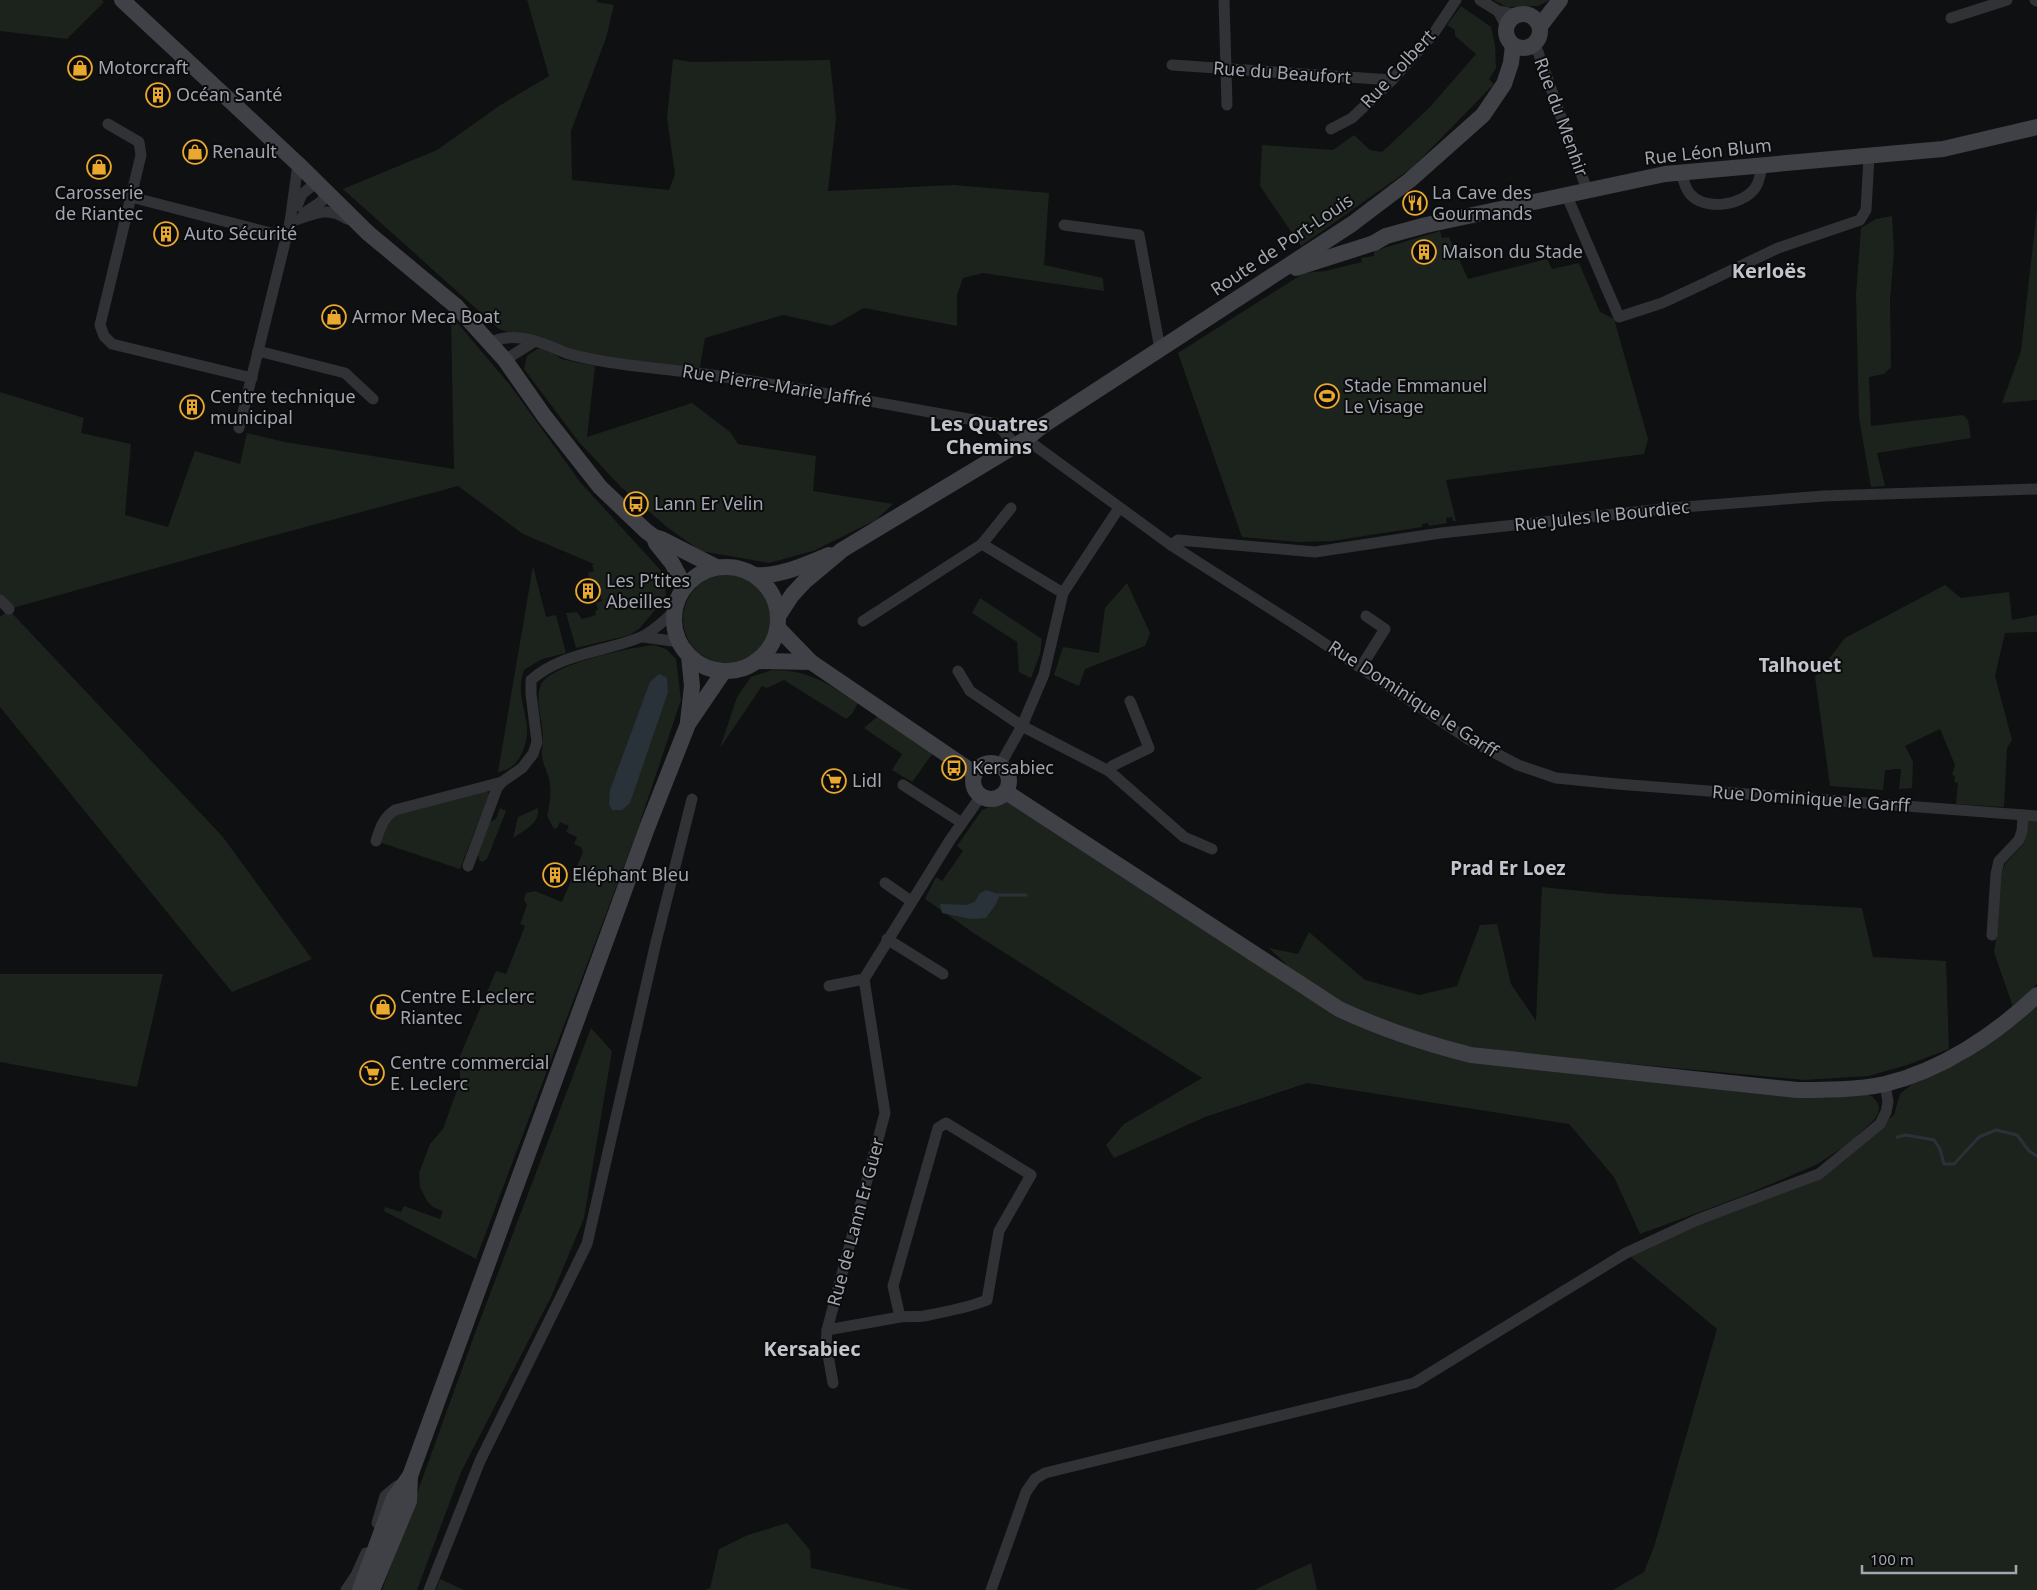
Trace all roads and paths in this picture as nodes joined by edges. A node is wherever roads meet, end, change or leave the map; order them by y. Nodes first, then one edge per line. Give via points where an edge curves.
1 (122, 0) edge
2 (1224, 0) edge
3 (1456, 0) edge
4 (1480, 0) edge
5 (2007, 0) edge
6 (1556, 4) edge
7 (1498, 11) junction
8 (1951, 18) dead end
9 (1530, 19) junction
10 (1507, 28) junction
11 (1524, 46) junction
12 (1172, 65) dead end
13 (1225, 69) junction
14 (1392, 80) junction
15 (1226, 105) dead end
16 (108, 124) dead end
17 (2037, 127) edge
18 (1331, 129) dead end
19 (1870, 157) junction
20 (298, 164) junction
21 (1762, 166) junction
22 (1681, 172) junction
23 (321, 188) junction
24 (1587, 190) junction
25 (1566, 194) junction
26 (131, 197) junction
27 (1358, 220) junction
28 (290, 222) junction
29 (1064, 225) dead end
30 (368, 233) junction
31 (1386, 236) junction
32 (286, 237) junction
33 (1365, 246) junction
34 (1277, 274) junction
35 (535, 341) junction
36 (490, 342) junction
37 (1160, 349) junction
38 (258, 352) junction
39 (505, 360) junction
40 (252, 378) junction
41 (373, 399) dead end
42 (239, 428) dead end
43 (1019, 441) junction
44 (2037, 490) edge
45 (1011, 508) dead end
46 (1119, 508) junction
47 (654, 538) junction
48 (982, 544) junction
49 (1171, 545) junction
50 (842, 550) junction
51 (716, 567) junction
52 (755, 575) junction
53 (685, 587) junction
54 (1063, 593) junction
55 (0, 600) edge
56 (9, 609) dead end
57 (674, 612) junction
58 (1366, 616) dead end
59 (863, 621) dead end
60 (778, 622) junction
61 (642, 637) junction
62 (684, 649) junction
63 (756, 662) junction
64 (812, 662) junction
65 (1361, 667) junction
66 (724, 671) junction
67 (958, 672) dead end
68 (1130, 702) dead end
69 (688, 724) junction
70 (1022, 726) junction
71 (1000, 766) junction
72 (1108, 771) junction
73 (974, 773) junction
74 (502, 782) junction
75 (903, 785) dead end
76 (1006, 792) junction
77 (981, 796) junction
78 (692, 799) dead end
79 (2022, 815) junction
80 (2037, 816) edge
81 (962, 823) junction
82 (376, 841) dead end
83 (1212, 849) dead end
84 (468, 866) dead end
85 (885, 883) dead end
86 (911, 901) junction
87 (1992, 935) dead end
88 (887, 938) junction
89 (944, 974) dead end
90 (864, 979) junction
91 (829, 986) dead end
92 (2037, 995) edge
93 (1885, 1084) junction
94 (900, 1317) junction
95 (827, 1330) junction
96 (833, 1383) dead end
97 (410, 1476) junction
98 (346, 1590) edge
99 (360, 1590) edge
100 (366, 1590) edge
101 (372, 1590) edge
102 (429, 1590) edge
103 (991, 1590) edge

1 - 20 main road
2 - 13 street
3 - 14 street, Rue Colbert via 1434,33
4 - 7 street
5 - 8 street
6 - 9 main road
7 - 9 street
7 - 10 street
9 - 10 main road via 1509,20
9 - 11 main road via 1540,34 1538,41
10 - 11 main road via 1507,35
11 - 24 street, Rue du Menhir via 1538,52
11 - 27 main road, Route de Port-Louis via 1483,115 1410,180
12 - 13 street, Rue du Beaufort
13 - 14 street, Rue du Beaufort
13 - 15 street
14 - 18 street, Rue Colbert via 1352,118
16 - 26 street via 139,142 141,155
17 - 19 main road, Rue Léon Blum via 1942,149
19 - 21 main road, Rue Léon Blum
19 - 25 street via 1866,210 1860,220 1778,248 1662,302 1619,317
20 - 23 main road
20 - 28 street
21 - 22 main road, Rue Léon Blum
21 - 22 street via 1760,180 1754,190 1733,202 1718,205 1702,202 1691,195
22 - 24 main road, Rue Léon Blum
23 - 28 street via 302,194
23 - 28 street via 322,201
23 - 30 main road
24 - 25 main road, Rue Léon Blum
25 - 31 main road, Rue Léon Blum
26 - 32 street
26 - 40 street via 100,325 104,336 112,344
27 - 31 main road
27 - 33 main road via 1358,240
27 - 34 main road, Route de Port-Louis
28 - 30 street via 327,210 339,213
28 - 32 street
29 - 37 street via 1139,235
30 - 36 main road via 457,307
31 - 33 main road, Rue Léon Blum
32 - 38 street
33 - 34 main road, Rue Léon Blum
34 - 37 main road, Route de Port-Louis
35 - 36 street, Rue Pierre-Marie Jaffré via 520,338
35 - 39 street
35 - 43 street, Rue Pierre-Marie Jaffré via 597,360 883,402 998,424
36 - 39 main road
37 - 43 main road, Route de Port-Louis
38 - 40 street
38 - 41 street via 345,373
39 - 47 main road via 544,417 600,487
40 - 42 street
43 - 46 street, Rue Dominique le Garff
43 - 50 main road, Route de Port-Louis
44 - 49 street, Rue Jules le Bourdiec via 1824,496 1671,508 1441,533 1315,552 1178,540
45 - 48 street
46 - 49 street, Rue Dominique le Garff
46 - 54 street
47 - 51 main road via 661,538
47 - 53 main road
48 - 54 street
48 - 59 street
49 - 65 street, Rue Dominique le Garff
50 - 52 main road, Route de Port-Louis via 788,571
50 - 60 main road, Route de Port-Louis via 792,595
51 - 52 main road via 727,566
51 - 53 main road via 701,573
52 - 60 main road via 772,593
53 - 57 main road
54 - 70 street via 1044,674
55 - 56 street
57 - 61 street
57 - 62 main road via 675,628
58 - 65 street via 1385,629
60 - 63 main road via 770,647
60 - 64 main road
61 - 62 street
61 - 74 street via 574,657 540,672 531,680 537,742 533,754 522,768
62 - 66 main road via 706,667
62 - 69 main road via 692,686
63 - 64 main road
63 - 66 main road via 741,669
64 - 73 main road
65 - 79 street, Rue Dominique le Garff via 1468,739 1518,765 1556,778
66 - 69 main road
67 - 70 street via 970,691
68 - 72 street via 1149,748
69 - 97 main road
70 - 71 street
70 - 72 street
71 - 73 main road via 986,763
71 - 76 main road via 1008,775
72 - 83 street via 1184,837
73 - 77 main road via 974,789
74 - 82 street via 395,810 383,822
74 - 84 street
75 - 81 street
76 - 77 main road via 991,799
76 - 93 main road via 1339,1009 1378,1028 1471,1055 1797,1090 1836,1090
77 - 81 street
78 - 102 street via 587,1244 480,1461
79 - 80 street, Rue Dominique le Garff
79 - 87 street via 2019,840 2000,861 1996,874
81 - 86 street
85 - 86 street
86 - 88 street
88 - 89 street
88 - 90 street
90 - 91 street
90 - 95 street, Rue de Lann Er Guer via 885,1113
92 - 93 main road via 2000,1027 1962,1052 1926,1070
93 - 103 street via 1888,1102 1880,1124 1819,1174 1697,1220 1626,1253 1414,1382 1044,1473 1026,1492
94 - 94 street, Rue de Lann Er Guer via 922,1316 987,1300 999,1231 1031,1175 946,1123 938,1128 893,1286
94 - 95 street, Rue de Lann Er Guer
95 - 96 street, Rue de Lann Er Guer via 826,1344
97 - 98 street via 385,1496 370,1545
97 - 99 main road via 394,1498
97 - 100 street
97 - 101 main road via 409,1501

